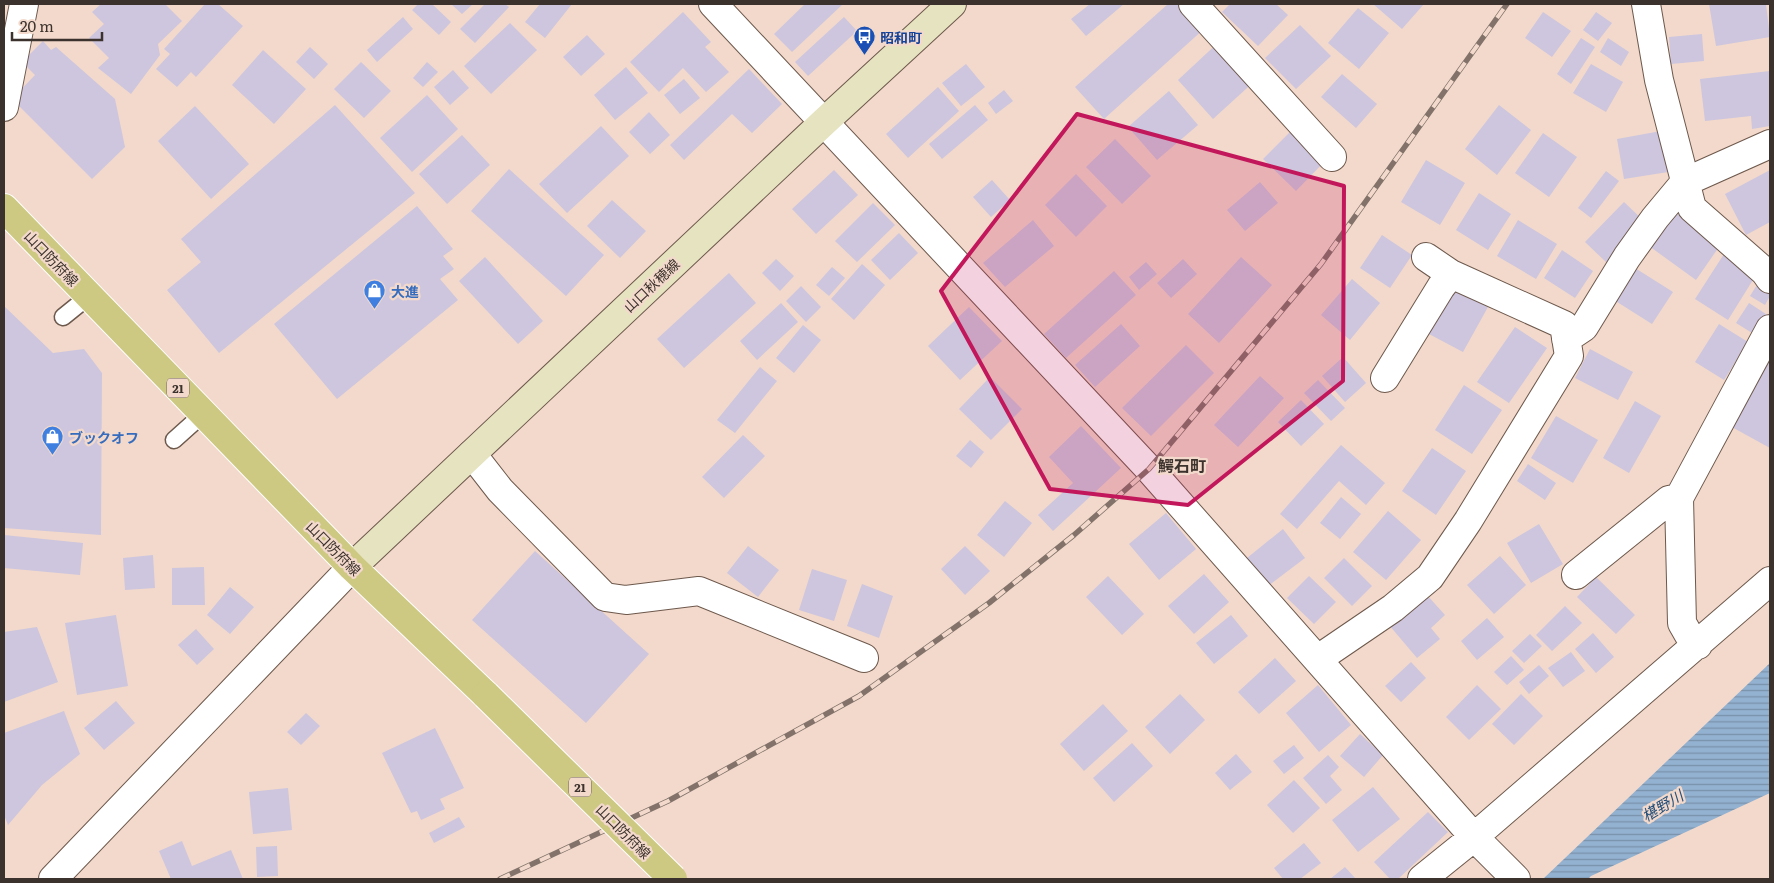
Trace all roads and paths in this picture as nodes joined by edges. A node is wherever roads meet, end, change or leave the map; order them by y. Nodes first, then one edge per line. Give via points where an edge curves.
1 (24, 4) edge
2 (713, 4) edge
3 (952, 4) edge
4 (1192, 4) edge
5 (1646, 4) edge
6 (4, 106) edge
7 (824, 122) junction
8 (1770, 144) edge
9 (1332, 157) dead end
10 (1685, 182) junction
11 (4, 208) edge
12 (1426, 257) dead end
13 (1451, 274) junction
14 (1770, 279) edge
15 (89, 296) junction
16 (63, 317) dead end
17 (1770, 329) edge
18 (1566, 339) junction
19 (1385, 378) dead end
20 (203, 414) junction
21 (174, 440) dead end
22 (472, 454) junction
23 (1679, 498) junction
24 (352, 567) junction
25 (1576, 575) dead end
26 (1770, 581) edge
27 (1698, 645) junction
28 (864, 658) dead end
29 (1318, 659) junction
30 (1481, 843) junction
31 (53, 879) edge
32 (673, 879) edge
33 (1422, 879) edge
34 (1516, 879) edge

1 - 6 street
2 - 7 street
3 - 7 main road, 山口秋穂線
4 - 9 street
5 - 10 street via 1659,80
7 - 22 main road, 山口秋穂線
7 - 29 street via 1149,468
8 - 10 street
10 - 14 street via 1692,208
10 - 18 street via 1627,257 1584,327
11 - 15 main road, 山口防府線 / 21
12 - 13 street
13 - 18 street via 1564,325
13 - 19 street
15 - 16 lane
15 - 20 main road, 山口防府線 / 21
17 - 23 street
18 - 29 street via 1569,356 1468,522 1430,577 1393,608
20 - 21 lane
20 - 24 main road, 山口防府線 / 21
22 - 24 main road, 山口秋穂線
22 - 28 street via 500,490 605,597 626,600 699,591
23 - 25 street via 1669,500
23 - 27 street via 1682,623
24 - 31 street
24 - 32 main road, 山口防府線 / 21, bridge
26 - 27 street
27 - 30 street
29 - 30 street
30 - 33 street
30 - 34 street

